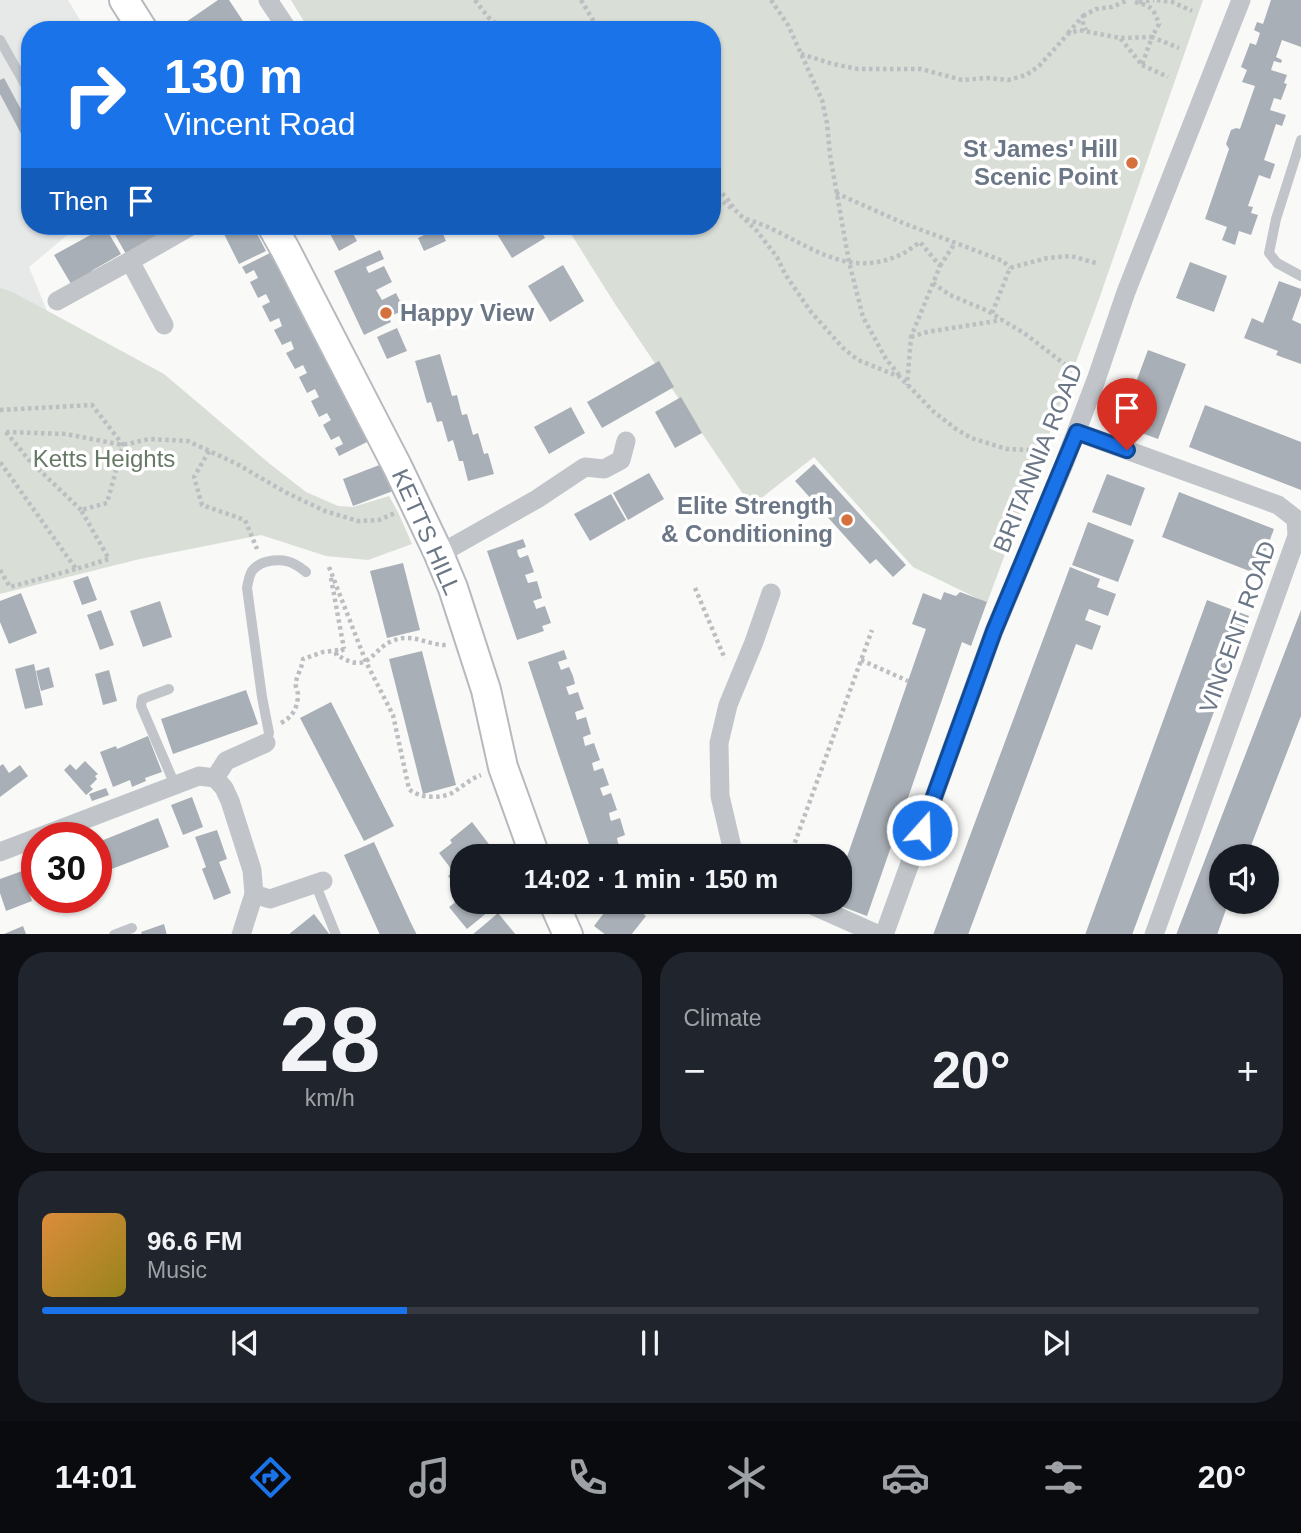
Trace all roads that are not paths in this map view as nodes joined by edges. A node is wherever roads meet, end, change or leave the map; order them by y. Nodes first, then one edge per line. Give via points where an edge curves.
1 (124, 0) edge
2 (268, 0) edge
3 (1241, 0) edge
4 (137, 21) edge
5 (282, 21) edge
6 (0, 40) edge
7 (21, 77) edge
8 (1301, 140) edge
9 (175, 235) edge
10 (284, 235) edge
11 (130, 261) junction
12 (1301, 276) edge
13 (57, 301) dead end
14 (164, 325) dead end
15 (1077, 432) junction
16 (626, 441) dead end
17 (438, 552) junction
18 (306, 572) dead end
19 (771, 593) dead end
20 (169, 688) dead end
21 (267, 743) joint
22 (215, 778) junction
23 (175, 785) junction
24 (531, 844) edge
25 (731, 844) edge
26 (0, 852) edge
27 (319, 882) joint
28 (254, 894) junction
29 (559, 914) edge
30 (834, 914) edge
31 (132, 928) dead end
32 (114, 934) edge
33 (241, 934) edge
34 (336, 934) edge
35 (568, 934) edge
36 (881, 934) edge
37 (1154, 934) edge

1 - 4 main road
2 - 5 street
3 - 15 street, BRITANNIA ROAD via 1126,292
6 - 7 lane
8 - 12 lane via 1269,253
9 - 11 street
10 - 17 main road, KETTS HILL
11 - 13 street
11 - 14 street
15 - 36 street, BRITANNIA ROAD via 994,631
15 - 37 street, VINCENT ROAD via 1278,505 1296,519 1297,536
16 - 17 street via 621,460 604,469 585,467 537,499
17 - 24 main road, KETTS HILL via 486,690 503,767
18 - 21 lane via 283,561 262,563 254,568 247,588
19 - 25 street via 728,705 719,743 720,796
20 - 23 lane via 142,699 141,706
21 - 22 street via 226,761
22 - 23 street via 199,776
22 - 28 street via 230,801
23 - 26 street
27 - 28 street via 270,899
27 - 34 lane
28 - 33 street
29 - 35 main road
30 - 36 street
31 - 32 lane

